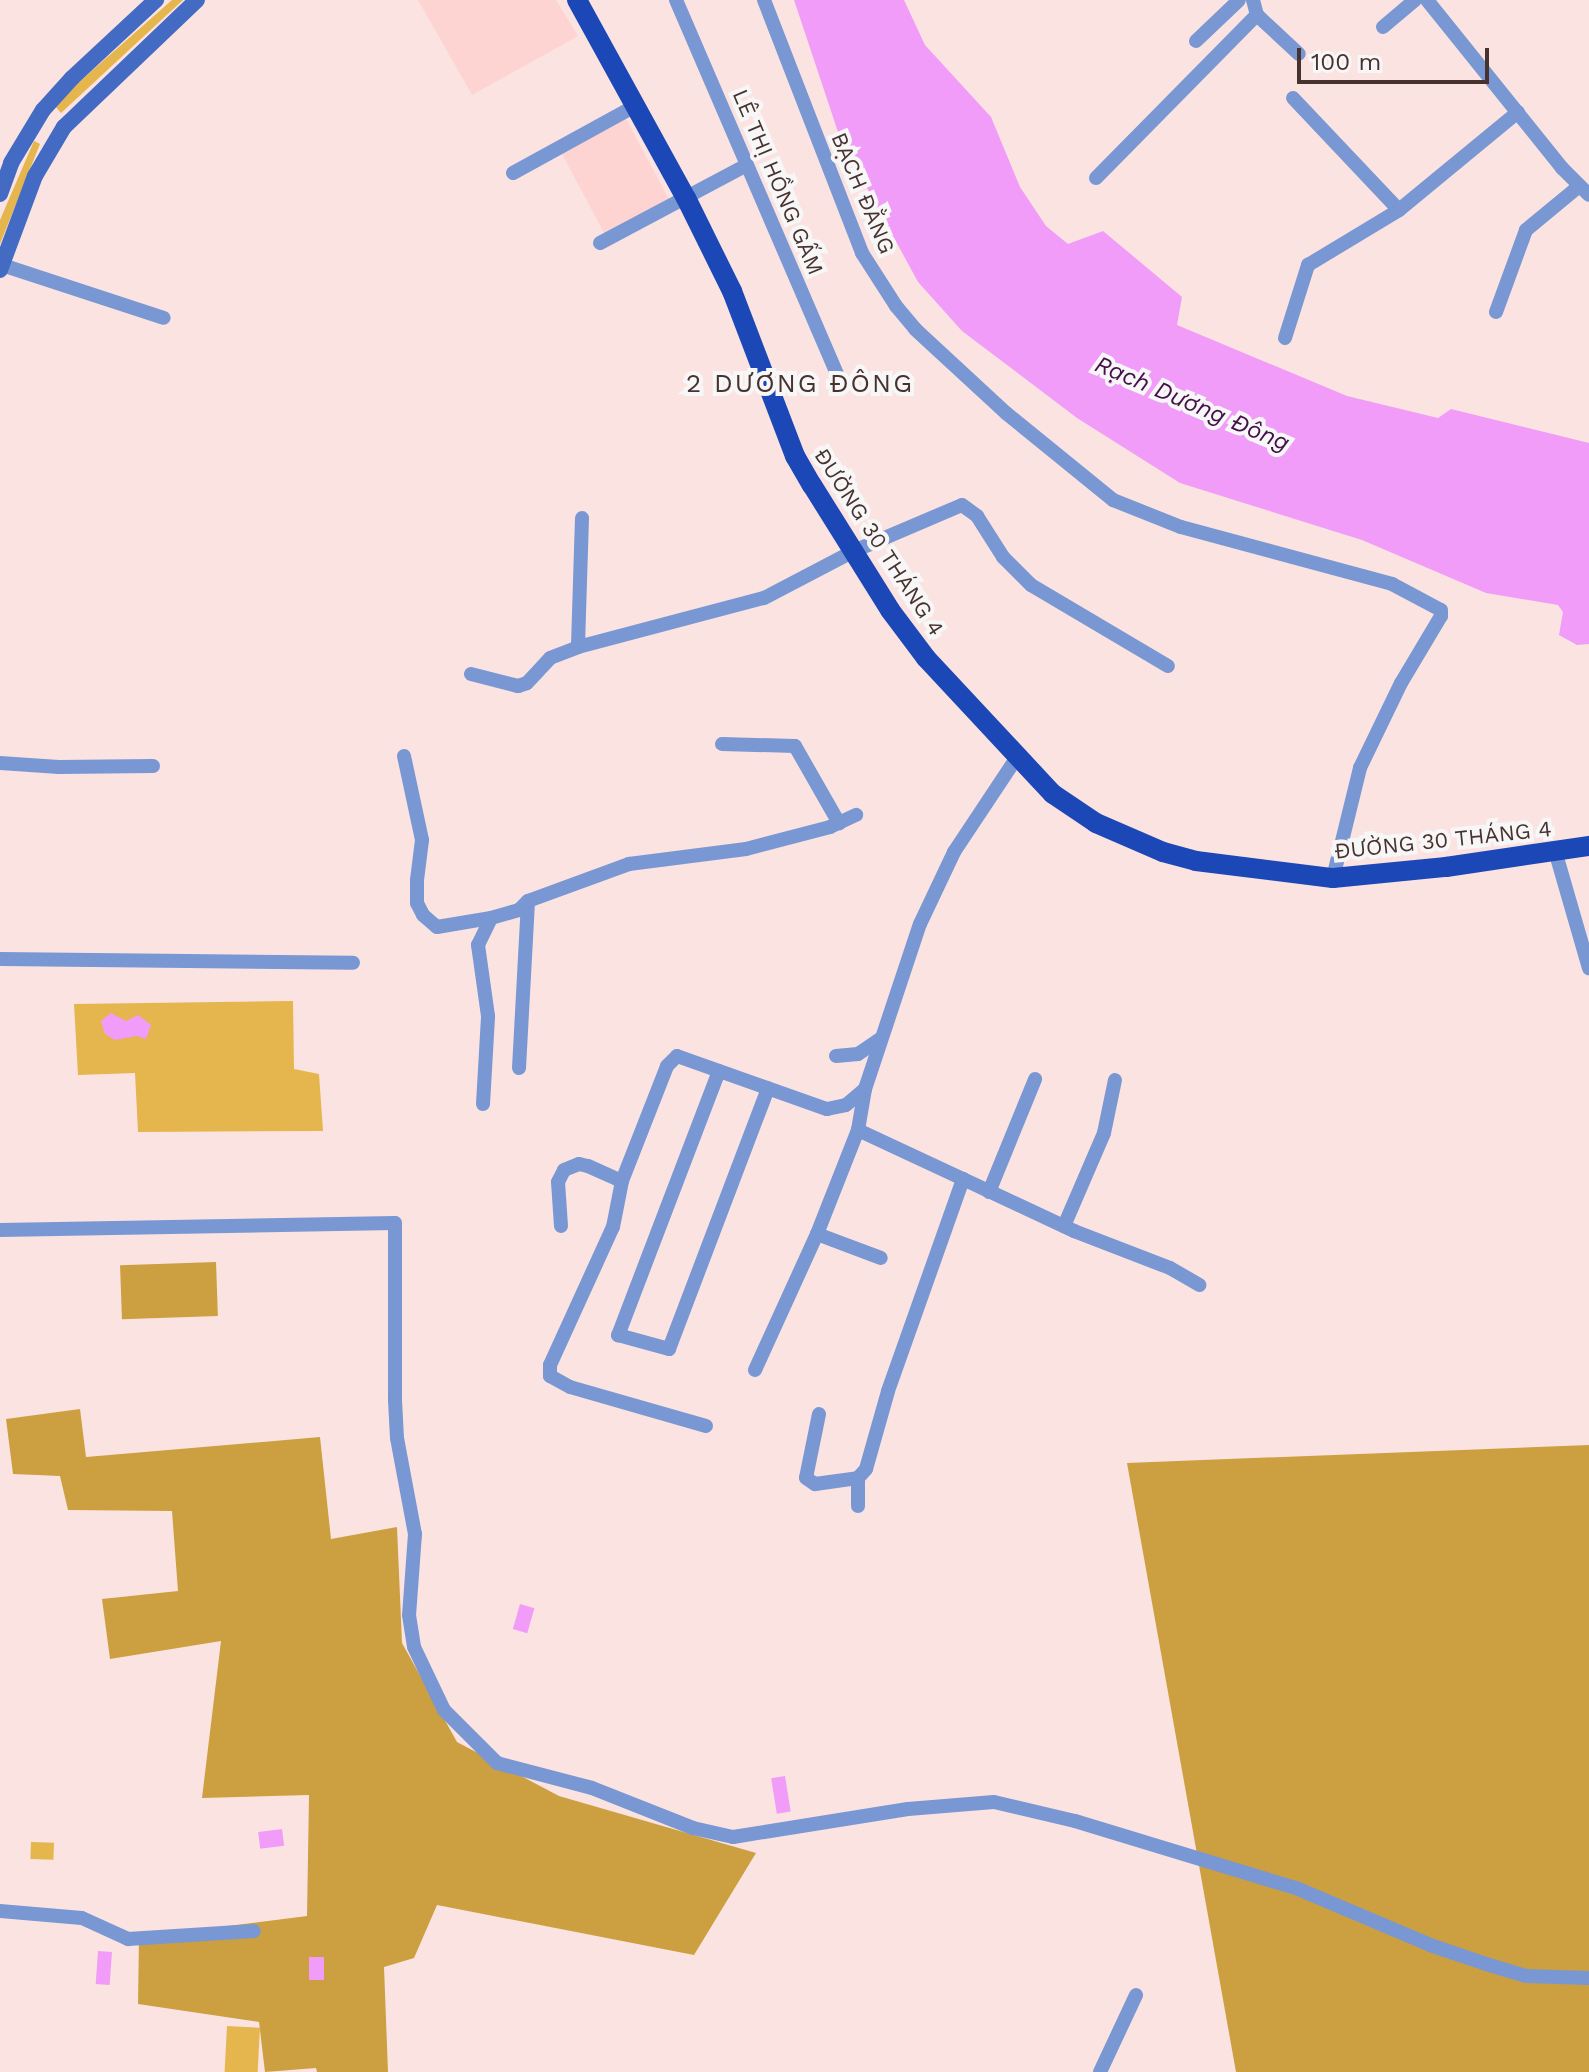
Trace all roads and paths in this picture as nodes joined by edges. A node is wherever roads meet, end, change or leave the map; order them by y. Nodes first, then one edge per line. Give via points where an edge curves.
1 (156, 0) edge
2 (197, 0) edge
3 (577, 0) edge
4 (676, 0) edge
5 (764, 0) edge
6 (1239, 0) edge
7 (1253, 0) edge
8 (1415, 0) edge
9 (1427, 0) edge
10 (1257, 15) junction
11 (1383, 27) dead end
12 (1196, 41) dead end
13 (1299, 54) dead end
14 (1293, 98) dead end
15 (635, 106) junction
16 (43, 110) junction
17 (1518, 112) junction
18 (64, 127) junction
19 (747, 165) junction
20 (513, 173) dead end
21 (1096, 178) dead end
22 (1584, 191) edge
23 (0, 194) edge
24 (686, 198) junction
25 (1399, 210) junction
26 (600, 243) dead end
27 (1, 268) edge
28 (1496, 312) dead end
29 (164, 318) dead end
30 (1285, 338) dead end
31 (840, 381) dead end
32 (582, 518) dead end
33 (854, 551) junction
34 (578, 647) junction
35 (1168, 666) dead end
36 (471, 674) dead end
37 (722, 744) dead end
38 (404, 756) dead end
39 (1017, 757) junction
40 (0, 763) edge
41 (153, 766) dead end
42 (856, 815) dead end
43 (839, 823) junction
44 (1589, 846) edge
45 (1556, 854) junction
46 (1333, 878) junction
47 (528, 901) junction
48 (491, 918) junction
49 (0, 959) edge
50 (353, 963) dead end
51 (1589, 968) edge
52 (880, 1039) junction
53 (836, 1056) dead end
54 (519, 1068) dead end
55 (719, 1071) junction
56 (1035, 1079) dead end
57 (1115, 1080) dead end
58 (768, 1088) junction
59 (865, 1089) junction
60 (483, 1104) dead end
61 (858, 1130) junction
62 (963, 1179) junction
63 (622, 1181) junction
64 (989, 1192) junction
65 (561, 1226) dead end
66 (1064, 1226) junction
67 (0, 1230) edge
68 (817, 1234) junction
69 (881, 1258) dead end
70 (1200, 1285) dead end
71 (755, 1370) dead end
72 (819, 1414) dead end
73 (706, 1426) dead end
74 (858, 1478) junction
75 (858, 1506) dead end
76 (0, 1911) edge
77 (254, 1931) dead end
78 (1589, 1978) edge
79 (1136, 1995) dead end
80 (1100, 2072) edge

1 - 16 main road
2 - 18 main road
3 - 15 main road, ĐƯỜNG 30 THÁNG 4
4 - 19 street, LÊ THỊ HỒNG GẤM
5 - 46 street, BẠCH ĐẰNG via 862,253 896,306 1006,413 1113,500 1181,527 1392,584 1441,610 1360,768
6 - 12 street
7 - 10 street
8 - 11 street
9 - 17 street
10 - 13 street
10 - 21 street
14 - 25 street
15 - 20 street
15 - 24 main road, ĐƯỜNG 30 THÁNG 4
16 - 18 main road
16 - 23 main road via 11,163
17 - 22 street
17 - 25 street
18 - 27 main road via 35,176
19 - 24 street
19 - 31 street, LÊ THỊ HỒNG GẤM
22 - 28 street via 1526,230
24 - 26 street
24 - 33 main road, ĐƯỜNG 30 THÁNG 4 via 738,305 795,456
25 - 30 street via 1308,265
27 - 29 street
32 - 34 street
33 - 34 street via 764,598
33 - 35 street via 962,505 977,516 1003,557 1031,585
33 - 39 main road, ĐƯỜNG 30 THÁNG 4 via 926,658
34 - 36 street via 550,658 518,686
37 - 43 street via 795,746
38 - 48 street via 422,840 417,903 423,915 437,927
39 - 46 main road, ĐƯỜNG 30 THÁNG 4 via 1080,814 1163,852
39 - 52 street via 954,852 920,924
40 - 41 street
42 - 43 street
43 - 47 street via 746,849 629,864
44 - 45 main road, ĐƯỜNG 30 THÁNG 4
45 - 46 main road, ĐƯỜNG 30 THÁNG 4
45 - 51 street
47 - 48 street via 519,910
47 - 54 street
48 - 60 street via 478,945 488,1016
49 - 50 street
52 - 53 street via 858,1054
52 - 59 street
55 - 58 street
55 - 58 street via 618,1335 669,1349
55 - 63 street via 677,1056 667,1066
56 - 64 street
57 - 66 street via 1104,1133
58 - 59 street via 827,1109 846,1105
59 - 61 street
61 - 62 street
61 - 68 street
62 - 64 street
62 - 74 street via 866,1469
63 - 65 street via 579,1164 564,1170 558,1182
63 - 73 street via 613,1227 550,1365 550,1376 570,1387
64 - 66 street
66 - 70 street via 1132,1251
67 - 78 street via 395,1223 395,1400 415,1534 409,1615 414,1647 444,1710 497,1763 592,1788 693,1828 733,1837 908,1809 994,1802 1296,1888 1430,1945 1526,1976
68 - 69 street
68 - 71 street
72 - 74 street via 806,1478 815,1484
74 - 75 street
76 - 77 street via 82,1918 128,1939
79 - 80 street

